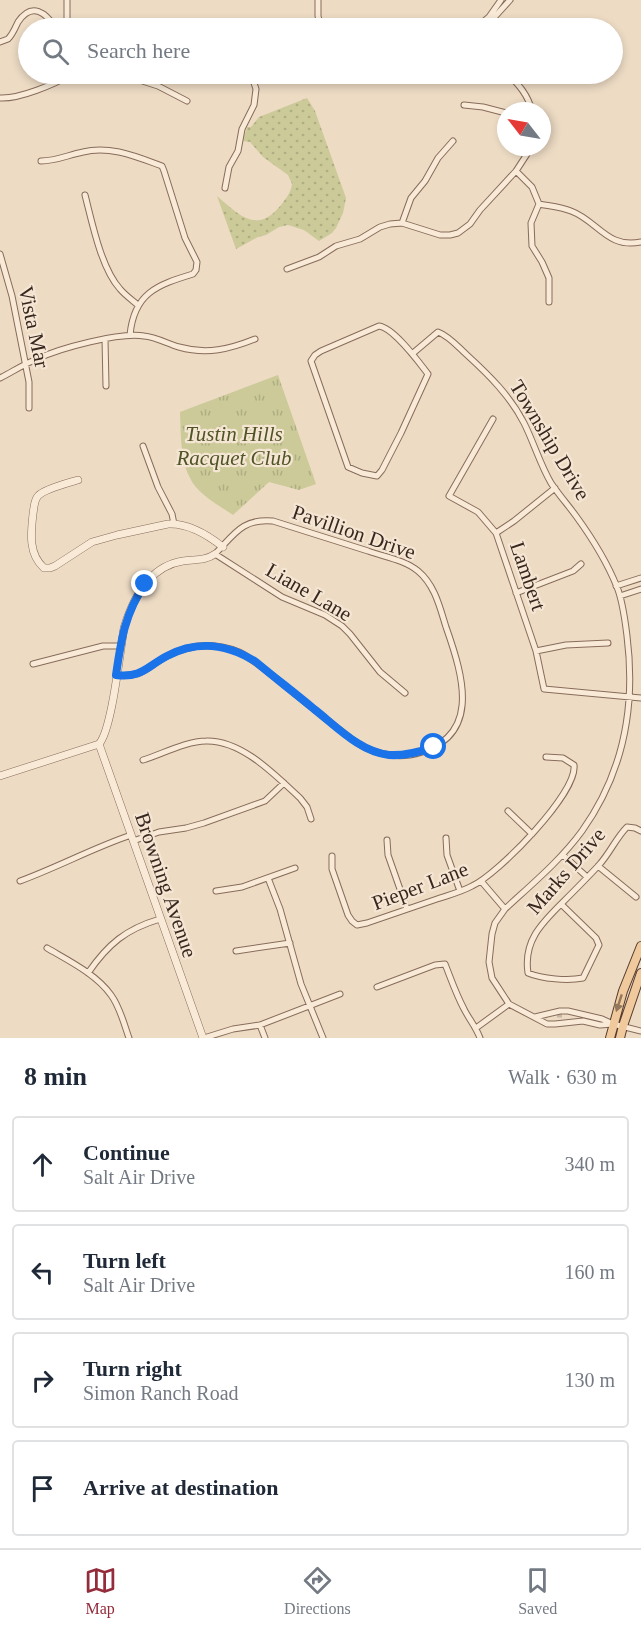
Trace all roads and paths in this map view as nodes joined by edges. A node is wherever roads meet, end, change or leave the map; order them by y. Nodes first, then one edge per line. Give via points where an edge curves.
1 (67, 0) edge
2 (318, 0) edge
3 (501, 0) edge
4 (510, 0) edge
5 (22, 18) edge
6 (48, 18) edge
7 (66, 18) edge
8 (318, 18) edge
9 (488, 18) edge
10 (494, 18) edge
11 (18, 23) edge
12 (0, 42) edge
13 (49, 84) edge
14 (152, 84) edge
15 (254, 84) edge
16 (518, 84) edge
17 (0, 98) edge
18 (187, 101) dead end
19 (530, 102) edge
20 (464, 105) dead end
21 (497, 111) edge
22 (453, 141) dead end
23 (526, 156) edge
24 (41, 161) dead end
25 (516, 171) junction
26 (225, 188) dead end
27 (85, 195) dead end
28 (539, 204) junction
29 (402, 223) junction
30 (641, 242) edge
31 (0, 254) edge
32 (287, 269) dead end
33 (549, 302) dead end
34 (138, 305) junction
35 (130, 335) junction
36 (105, 339) junction
37 (255, 339) dead end
38 (412, 354) junction
39 (25, 364) junction
40 (0, 378) edge
41 (106, 386) dead end
42 (29, 408) dead end
43 (493, 419) dead end
44 (143, 446) dead end
45 (78, 480) dead end
46 (555, 488) junction
47 (174, 524) junction
48 (496, 532) junction
49 (223, 547) junction
50 (215, 554) junction
51 (582, 564) dead end
52 (641, 578) edge
53 (616, 586) junction
54 (641, 589) edge
55 (516, 593) junction
56 (620, 596) junction
57 (608, 643) dead end
58 (120, 646) junction
59 (536, 651) junction
60 (33, 664) dead end
61 (116, 675) junction
62 (405, 693) dead end
63 (631, 696) junction
64 (641, 698) edge
65 (99, 744) junction
66 (546, 757) dead end
67 (143, 760) dead end
68 (0, 776) edge
69 (284, 783) junction
70 (508, 811) dead end
71 (312, 819) dead end
72 (641, 831) edge
73 (532, 834) junction
74 (132, 838) junction
75 (446, 838) dead end
76 (387, 840) dead end
77 (563, 855) junction
78 (332, 856) dead end
79 (598, 866) junction
80 (295, 868) dead end
81 (587, 877) junction
82 (268, 878) junction
83 (20, 881) dead end
84 (481, 881) junction
85 (216, 891) dead end
86 (460, 891) junction
87 (636, 897) dead end
88 (561, 904) junction
89 (407, 909) junction
90 (505, 909) junction
91 (160, 919) junction
92 (290, 943) junction
93 (641, 946) edge
94 (47, 948) dead end
95 (236, 951) dead end
96 (88, 973) junction
97 (641, 973) edge
98 (377, 987) dead end
99 (340, 994) dead end
100 (509, 1004) junction
101 (310, 1005) junction
102 (535, 1017) junction
103 (613, 1024) junction
104 (260, 1025) junction
105 (623, 1026) junction
106 (476, 1028) junction
107 (641, 1031) edge
108 (129, 1038) edge
109 (203, 1038) edge
110 (265, 1038) edge
111 (323, 1038) edge
112 (480, 1038) edge
113 (610, 1038) edge
114 (620, 1038) edge

1 - 7 street
2 - 8 street
3 - 9 street
4 - 10 street
5 - 6 street via 38,11
11 - 12 street via 8,39
13 - 17 street via 12,98
14 - 18 street
15 - 26 street via 254,105 242,129
16 - 19 street
20 - 21 street
22 - 29 street via 411,198
23 - 25 street
24 - 34 street via 106,150 162,166 184,238 197,262 196,270 150,291
25 - 28 street via 532,187
25 - 29 street via 458,233 440,235
27 - 34 street via 110,272 120,290
28 - 30 street via 572,211 616,242
28 - 33 street via 531,223 532,246 549,278
29 - 32 street via 380,226 360,239
31 - 39 street, Vista Mar
34 - 35 street
35 - 36 street
35 - 37 street via 201,352
36 - 39 street
36 - 41 street
38 - 38 street via 385,327 379,326 321,351 311,361 348,467 377,476 382,470 428,374
38 - 46 street, Township Drive via 438,332 487,373 508,396
39 - 40 street
39 - 42 street, Vista Mar
43 - 48 street, Lambert via 449,496 478,512
44 - 47 street
45 - 47 street via 38,495 35,502 31,540 44,568 55,566 103,538
46 - 48 street
46 - 53 street, Township Drive via 597,546
47 - 49 street via 208,536
48 - 55 street, Lambert
49 - 50 street, Pavillion Drive
49 - 61 street, Pavillion Drive via 242,526 273,521 399,561 419,572 436,596 460,668 462,707 451,735 434,747 410,754 387,755 368,749 256,662 217,646 188,647 139,674
50 - 58 street via 173,563 150,578 133,603
50 - 62 street, Liane Lane via 282,597 342,626 380,672
51 - 55 street via 573,572
52 - 53 street
53 - 56 street, Township Drive
54 - 56 street
55 - 59 street, Lambert
56 - 63 street, Township Drive via 630,659
57 - 59 street
58 - 60 street via 103,646
58 - 61 street
59 - 63 street, Lambert via 544,689
61 - 65 street via 104,739
63 - 64 street
63 - 77 street, Township Drive via 624,736 609,783 594,813
65 - 68 street
65 - 74 street, Browning Avenue
66 - 73 street, Pieper Lane via 569,761 575,769 557,804
67 - 69 street via 193,743 222,742 247,753
69 - 71 street via 300,798
69 - 74 street via 265,801 204,823
70 - 73 street
72 - 79 street, Marks Drive via 627,827
73 - 84 street, Pieper Lane
74 - 83 street via 105,844
74 - 91 street, Browning Avenue
75 - 86 street via 447,855
76 - 89 street via 388,855
77 - 81 street
77 - 90 street, Township Drive
78 - 89 street, Pieper Lane via 332,869 348,915 357,925
79 - 81 street, Marks Drive
79 - 87 street
80 - 82 street
81 - 88 street, Marks Drive
82 - 85 street
82 - 92 street
84 - 86 street, Pieper Lane
84 - 90 street
86 - 89 street, Pieper Lane
88 - 88 street, Marks Drive via 599,945 584,978 537,977 528,973 529,950 536,931
90 - 100 street, Township Drive via 495,923 489,962 492,978
91 - 96 street via 117,939
91 - 109 street, Browning Avenue
92 - 95 street
92 - 101 street
93 -> 103 main road
94 - 96 street
96 - 108 street via 113,996
97 - 105 main road
98 - 106 street via 435,964 445,964 455,992
99 - 101 street
100 - 102 street
100 - 106 street
101 - 104 street
101 - 111 street
102 - 103 street via 560,1014
102 - 103 street via 547,1024
103 - 105 street
103 - 113 main road
104 - 109 street
104 - 110 street
105 - 107 street
105 - 114 main road
106 - 112 street

